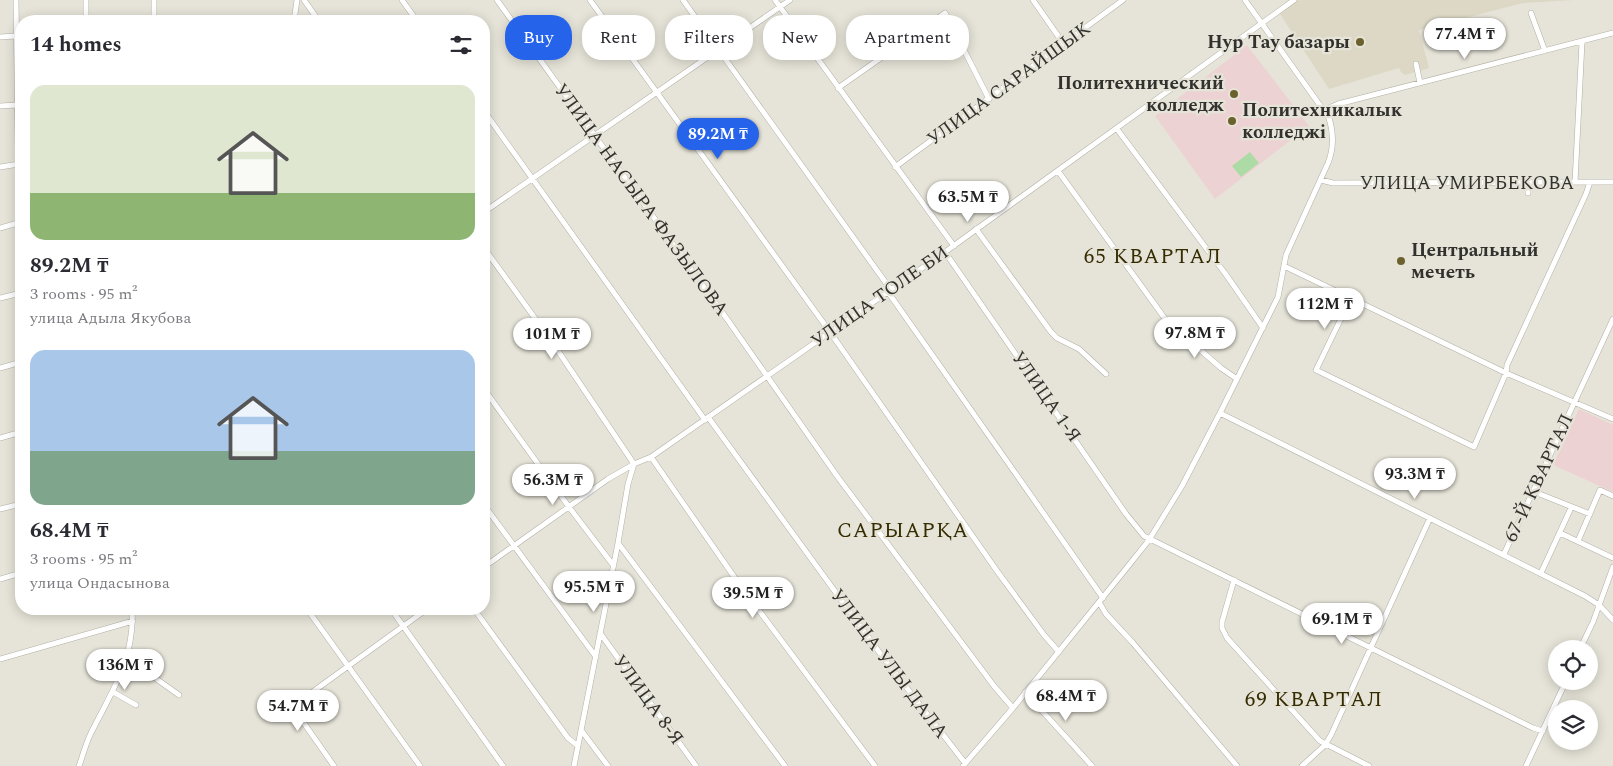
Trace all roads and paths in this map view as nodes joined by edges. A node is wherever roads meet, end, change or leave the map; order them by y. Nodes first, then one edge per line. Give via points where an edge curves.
1 (16, 0) edge
2 (86, 0) edge
3 (154, 0) edge
4 (297, 0) edge
5 (304, 0) edge
6 (402, 0) edge
7 (497, 0) edge
8 (590, 0) edge
9 (683, 0) edge
10 (775, 0) edge
11 (790, 0) edge
12 (1033, 0) edge
13 (1123, 0) edge
14 (1245, 0) edge
15 (1294, 0) edge
16 (780, 7) junction
17 (1531, 13) dead end
18 (16, 15) edge
19 (86, 15) edge
20 (154, 15) edge
21 (295, 15) edge
22 (315, 15) edge
23 (413, 15) edge
24 (694, 15) edge
25 (1262, 24) junction
26 (753, 26) edge
27 (1613, 33) edge
28 (0, 36) edge
29 (15, 36) edge
30 (1582, 42) junction
31 (1063, 43) junction
32 (1545, 51) junction
33 (705, 60) edge
34 (727, 60) edge
35 (1416, 64) dead end
36 (1420, 83) junction
37 (838, 88) junction
38 (657, 92) junction
39 (989, 100) junction
40 (15, 105) edge
41 (0, 106) edge
42 (1324, 110) junction
43 (490, 120) edge
44 (1117, 129) junction
45 (595, 135) junction
46 (15, 165) edge
47 (0, 167) edge
48 (895, 167) junction
49 (1058, 171) junction
50 (532, 180) junction
51 (1321, 180) junction
52 (1575, 182) junction
53 (1590, 182) junction
54 (1613, 182) edge
55 (1528, 183) junction
56 (1528, 193) dead end
57 (490, 208) edge
58 (15, 224) edge
59 (0, 228) edge
60 (976, 229) junction
61 (954, 246) junction
62 (945, 252) junction
63 (490, 256) edge
64 (1284, 266) junction
65 (889, 291) junction
66 (15, 294) edge
67 (0, 298) edge
68 (1351, 298) junction
69 (1613, 319) edge
70 (1263, 328) junction
71 (830, 332) junction
72 (15, 364) edge
73 (0, 368) edge
74 (1506, 372) junction
75 (1106, 374) dead end
76 (767, 376) junction
77 (1237, 379) junction
78 (490, 397) edge
79 (1575, 402) junction
80 (1220, 413) junction
81 (706, 418) junction
82 (1613, 420) edge
83 (15, 434) edge
84 (0, 438) edge
85 (651, 457) junction
86 (634, 464) junction
87 (1532, 491) junction
88 (1613, 496) edge
89 (15, 505) edge
90 (569, 507) junction
91 (1571, 508) junction
92 (0, 509) edge
93 (490, 513) edge
94 (1590, 514) junction
95 (1430, 518) junction
96 (1560, 534) junction
97 (1148, 540) junction
98 (1578, 541) junction
99 (618, 543) junction
100 (513, 546) junction
101 (1504, 554) junction
102 (1613, 558) edge
103 (490, 563) edge
104 (613, 565) junction
105 (1613, 567) edge
106 (1541, 573) junction
107 (15, 575) edge
108 (0, 579) edge
109 (1234, 580) junction
110 (1101, 600) junction
111 (1599, 605) junction
112 (132, 615) edge
113 (311, 615) edge
114 (396, 615) edge
115 (419, 615) edge
116 (478, 615) edge
117 (1613, 620) edge
118 (133, 621) junction
119 (404, 626) junction
120 (600, 634) junction
121 (1584, 640) edge
122 (1371, 649) junction
123 (1058, 652) junction
124 (596, 657) junction
125 (0, 658) edge
126 (127, 658) junction
127 (349, 667) junction
128 (1562, 690) edge
129 (113, 692) junction
130 (1025, 692) junction
131 (180, 695) dead end
132 (136, 705) dead end
133 (1013, 708) junction
134 (581, 730) junction
135 (1543, 731) junction
136 (1325, 744) junction
137 (578, 746) junction
138 (964, 765) edge
139 (80, 766) edge
140 (334, 766) edge
141 (420, 766) edge
142 (503, 766) edge
143 (574, 766) edge
144 (608, 766) edge
145 (696, 766) edge
146 (785, 766) edge
147 (875, 766) edge
148 (1092, 766) edge
149 (1237, 766) edge
150 (1302, 766) edge
151 (1369, 766) edge
152 (1526, 766) edge

1 - 18 street
2 - 19 street
3 - 20 street
4 - 21 street
5 - 22 street
6 - 23 street
7 - 45 street, УЛИЦА НАСЫРА ФАЗЫЛОВА
8 - 38 street
9 - 24 street
10 - 16 street
11 - 16 street
12 - 31 street
13 - 31 street, УЛИЦА САРАЙШЫК
14 - 25 street
15 - 25 street, УЛИЦА ТОЛЕ БИ
16 - 26 street
16 - 37 street
17 - 32 street
25 - 42 street
25 - 44 street, УЛИЦА ТОЛЕ БИ
27 - 30 street
28 - 29 street
30 - 32 street
30 - 52 street
31 - 39 street, УЛИЦА САРАЙШЫК
32 - 36 street
33 - 38 street
34 - 65 street
35 - 36 street
36 - 42 street
37 - 39 street via 945,13
37 - 48 street
38 - 45 street
38 - 71 street
39 - 48 street, УЛИЦА САРАЙШЫК
40 - 41 street
42 - 51 street via 1332,127 1333,144
43 - 50 street, УЛИЦА УЛЫ ДАЛА
44 - 49 street, УЛИЦА ТОЛЕ БИ
44 - 70 street
45 - 50 street
45 - 76 street, УЛИЦА НАСЫРА ФАЗЫЛОВА
46 - 47 street
48 - 61 street
49 - 60 street, УЛИЦА ТОЛЕ БИ
49 - 77 street via 1166,320
50 - 57 street
50 - 81 street, УЛИЦА УЛЫ ДАЛА
51 - 55 street, УЛИЦА УМИРБЕКОВА via 1333,183
51 - 64 street via 1290,242
52 - 53 street, УЛИЦА УМИРБЕКОВА
52 - 55 street, УЛИЦА УМИРБЕКОВА
53 - 54 street, УЛИЦА УМИРБЕКОВА
53 - 74 street
55 - 56 street
58 - 59 street
60 - 61 street, УЛИЦА ТОЛЕ БИ
60 - 75 street via 1051,332 1078,349
61 - 62 street, УЛИЦА ТОЛЕ БИ
62 - 65 street, УЛИЦА ТОЛЕ БИ
62 - 97 street, УЛИЦА 1-Я via 1126,514
63 - 86 street
64 - 68 street, 67-Й КВАРТАЛ
64 - 70 street via 1278,297
65 - 71 street, УЛИЦА ТОЛЕ БИ
65 - 110 street
66 - 67 street
68 - 74 street, 67-Й КВАРТАЛ
68 - 74 street via 1316,370 1474,447
69 - 79 street
70 - 77 street
71 - 76 street, УЛИЦА ТОЛЕ БИ
71 - 123 street via 997,571
72 - 73 street
74 - 79 street, 67-Й КВАРТАЛ
76 - 81 street, УЛИЦА ТОЛЕ БИ
76 - 133 street, УЛИЦА НАСЫРА ФАЗЫЛОВА via 837,476
77 - 80 street
78 - 90 street
79 - 82 street, 67-Й КВАРТАЛ
79 - 87 street, 67-Й КВАРТАЛ
80 - 95 street
80 - 97 street via 1182,486
81 - 85 street, УЛИЦА ТОЛЕ БИ
81 - 138 street, УЛИЦА УЛЫ ДАЛА
83 - 84 street
85 - 86 street, УЛИЦА ТОЛЕ БИ
85 - 147 street via 737,581
86 - 90 street, УЛИЦА ТОЛЕ БИ
86 - 99 street
87 - 91 street
87 - 101 street, 67-Й КВАРТАЛ
88 - 94 street via 1600,490
89 - 92 street
90 - 100 street, УЛИЦА ТОЛЕ БИ
90 - 104 street
91 - 94 street
91 - 96 street
93 - 100 street
94 - 98 street
95 - 101 street
95 - 122 street
96 - 98 street
96 - 106 street
97 - 109 street
97 - 110 street
98 - 102 street
99 - 104 street
99 - 146 street
100 - 103 street, УЛИЦА ТОЛЕ БИ
100 - 124 street
101 - 106 street
104 - 120 street
105 - 111 street
106 - 111 street
107 - 108 street
109 - 122 street
109 - 136 street via 1224,615 1224,633
110 - 123 street
110 - 149 street via 1106,614
111 - 117 street
111 - 121 street
112 - 118 street
113 - 127 street
114 - 119 street
115 - 119 street
116 - 137 street via 568,738
118 - 125 street
118 - 126 street
119 - 127 street
119 - 142 street
120 - 124 street
120 - 145 street, УЛИЦА 8-Я
122 - 135 street
122 - 136 street
123 - 130 street
124 - 134 street
126 - 129 street
126 - 131 street
127 - 140 street via 300,701 298,712
127 - 141 street
128 - 135 street
129 - 132 street
129 - 139 street via 90,735
130 - 133 street
130 - 148 street
133 - 138 street
134 - 137 street
134 - 144 street
135 - 152 street
136 - 150 street
136 - 151 street
137 - 143 street

